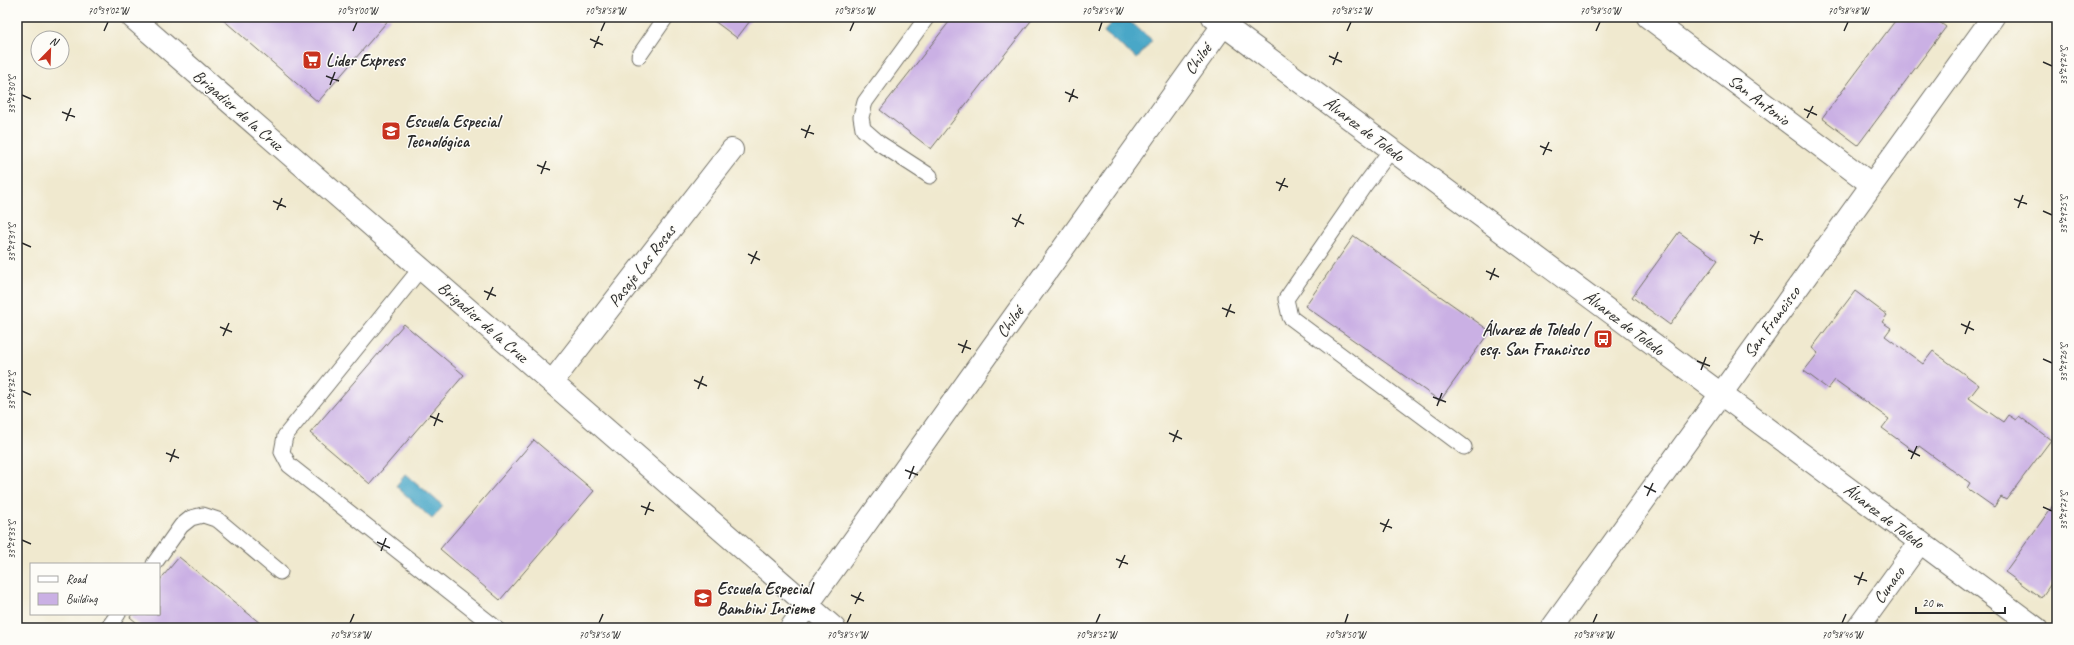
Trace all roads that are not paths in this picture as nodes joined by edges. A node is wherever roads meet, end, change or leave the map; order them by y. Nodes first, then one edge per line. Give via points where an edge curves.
1 (132, 17) edge
2 (666, 17) edge
3 (927, 17) edge
4 (1648, 17) edge
5 (1993, 17) edge
6 (1222, 20) edge
7 (639, 56) dead end
8 (732, 150) dead end
9 (1391, 150) junction
10 (930, 176) dead end
11 (1871, 184) junction
12 (421, 268) junction
13 (552, 382) junction
14 (1720, 394) junction
15 (1464, 447) dead end
16 (1920, 542) junction
17 (155, 563) edge
18 (280, 572) dead end
19 (807, 606) junction
20 (117, 615) edge
21 (2032, 627) edge
22 (108, 628) edge
23 (496, 628) edge
24 (791, 628) edge
25 (834, 628) edge
26 (1552, 628) edge
27 (1858, 628) edge

1 - 12 street, Brigadier de la Cruz
2 - 7 lane
3 - 10 lane via 865,102 861,117 863,129
4 - 11 street, San Antonio
5 - 11 street, San Francisco
6 - 9 street, Álvarez de Toledo
6 - 19 street, Chiloé
8 - 13 street, Pasaje Las Rosas
9 - 14 street, Álvarez de Toledo
9 - 15 lane via 1286,299 1290,317
11 - 14 street, San Francisco
12 - 13 street, Brigadier de la Cruz
12 - 23 lane via 285,436 282,452 289,465
13 - 19 street, Brigadier de la Cruz
14 - 16 street, Álvarez de Toledo
14 - 26 street, San Francisco
16 - 21 street, Álvarez de Toledo
16 - 27 street, Cunaco
17 - 18 lane via 181,526 191,518 203,515 218,520
19 - 24 street, Chiloé
19 - 25 street, Brigadier de la Cruz
20 - 22 lane

